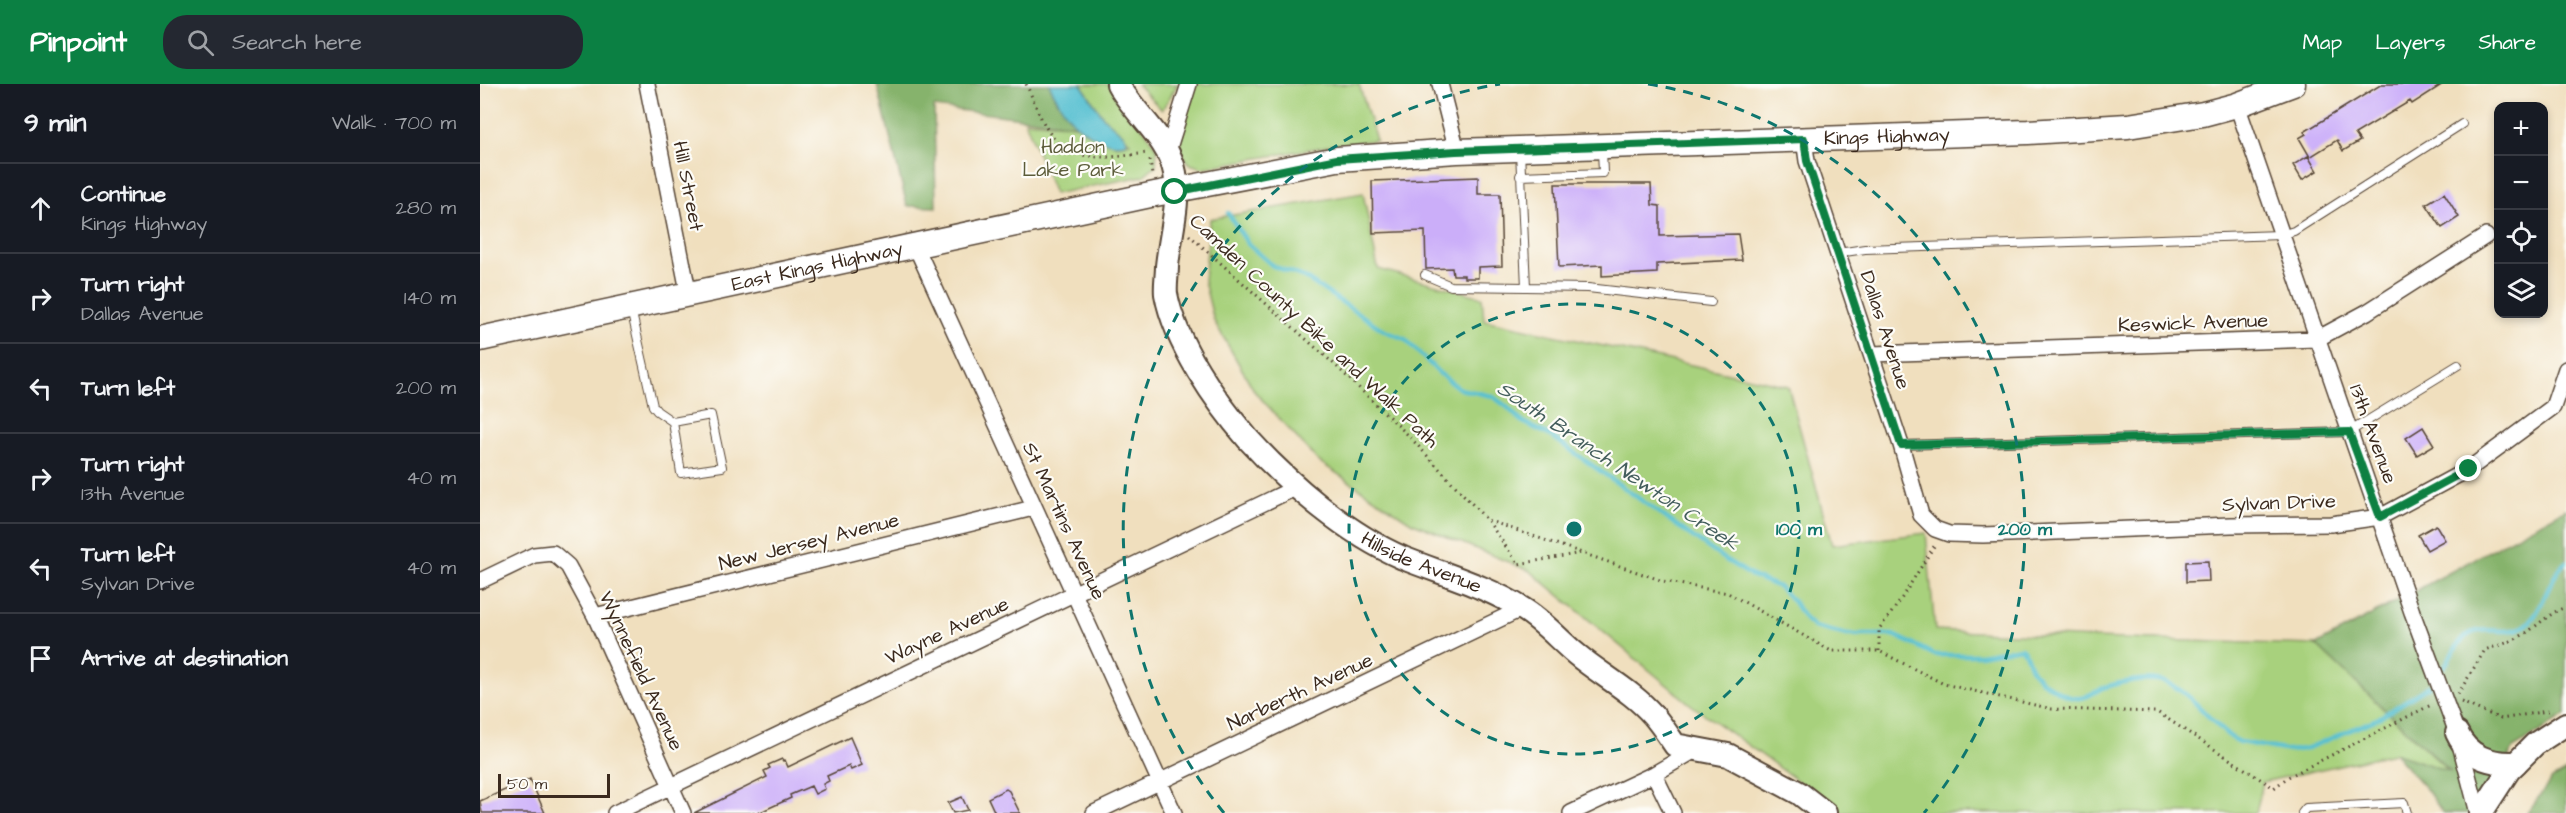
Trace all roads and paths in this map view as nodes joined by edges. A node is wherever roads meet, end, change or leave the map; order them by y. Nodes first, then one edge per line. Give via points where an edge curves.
1 (647, 84) edge
2 (1026, 84) edge
3 (1118, 84) edge
4 (1189, 84) edge
5 (1440, 84) edge
6 (2293, 84) edge
7 (2237, 105) junction
8 (2462, 124) dead end
9 (1804, 139) junction
10 (1602, 147) junction
11 (1520, 150) junction
12 (1456, 151) junction
13 (1158, 152) junction
14 (1520, 176) junction
15 (1165, 193) junction
16 (1174, 222) junction
17 (2281, 235) junction
18 (2486, 236) dead end
19 (916, 247) junction
20 (1838, 253) junction
21 (1425, 275) dead end
22 (1526, 286) junction
23 (689, 296) junction
24 (1711, 302) dead end
25 (631, 308) junction
26 (480, 339) edge
27 (2317, 339) junction
28 (1871, 354) junction
29 (2458, 365) dead end
30 (2566, 369) edge
31 (673, 422) junction
32 (2349, 432) junction
33 (1901, 445) junction
34 (1297, 487) junction
35 (1033, 507) junction
36 (2380, 517) junction
37 (1487, 520) junction
38 (1939, 530) junction
39 (1585, 552) junction
40 (480, 580) edge
41 (1075, 594) junction
42 (2566, 607) edge
43 (1523, 608) junction
44 (595, 616) junction
45 (1879, 651) junction
46 (2444, 699) junction
47 (2562, 716) edge
48 (2457, 732) junction
49 (1697, 749) junction
50 (2516, 763) junction
51 (1654, 774) junction
52 (1159, 782) junction
53 (670, 787) junction
54 (615, 813) edge
55 (683, 813) edge
56 (1094, 813) edge
57 (1174, 813) edge
58 (1571, 813) edge
59 (1673, 813) edge
60 (1825, 813) edge
61 (2302, 813) edge
62 (2407, 813) edge
63 (2479, 813) edge

1 - 23 street, Hill Street
2 - 13 path via 1050,134 1066,150 1087,157 1109,158
3 - 13 street
4 - 13 street
5 - 12 street
6 - 7 main road, Kings Highway
7 - 9 main road, Kings Highway via 2128,126
7 - 17 street, 13th Avenue
8 - 17 lane via 2294,231
9 - 10 main road, Kings Highway
9 - 20 street, Dallas Avenue via 1807,161
10 - 11 main road, Kings Highway
10 - 14 lane via 1603,173
11 - 12 main road, Kings Highway
11 - 14 lane
12 - 15 main road, Kings Highway via 1337,159
13 - 15 street, Hillside Avenue via 1175,174
14 - 22 lane
15 - 16 street, Hillside Avenue
15 - 19 main road, East Kings Highway
16 - 34 street, Hillside Avenue via 1166,293 1186,348 1248,439
16 - 37 path, Camden County Bike and Walk Path via 1342,372 1408,435
17 - 20 lane
17 - 27 street, 13th Avenue
18 - 27 street, Keswick Avenue
19 - 23 main road, East Kings Highway
19 - 35 street, St Martins Avenue
20 - 28 street, Dallas Avenue
21 - 22 lane via 1451,286
22 - 24 lane via 1588,288
23 - 25 main road, East Kings Highway
25 - 26 main road, East Kings Highway
25 - 31 lane via 653,406
27 - 28 street, Keswick Avenue
27 - 32 street, 13th Avenue
28 - 33 street, Dallas Avenue
29 - 32 lane
30 - 36 street, Sylvan Drive via 2553,407 2469,469
31 - 31 lane via 711,415 722,467 681,473
32 - 33 lane
32 - 36 street, 13th Avenue
33 - 38 street, Dallas Avenue via 1921,515
34 - 41 street, Wayne Avenue
34 - 43 street, Hillside Avenue via 1334,516 1400,556
35 - 41 street, St Martins Avenue
35 - 44 street, New Jersey Avenue
36 - 38 street, Sylvan Drive via 2331,524 1983,535
36 - 46 street, 13th Avenue
37 - 39 path, Camden County Bike and Walk Path
37 - 39 path via 1518,564
38 - 45 path via 1898,604 1879,629
39 - 45 path, Camden County Bike and Walk Path via 1663,580 1728,593 1831,651
40 - 44 street, Wynnefield Avenue via 534,555 553,553 568,566
41 - 52 street, St Martins Avenue
41 - 53 street, Wayne Avenue
42 - 46 path via 2549,613 2539,625 2516,639 2485,650 2455,698
43 - 49 street, Hillside Avenue via 1644,707 1675,745
43 - 52 street, Narberth Avenue
44 - 53 street, Wynnefield Avenue
45 - 46 path, Camden County Bike and Walk Path via 1944,684 2052,709 2157,712 2274,788 2288,777
46 - 47 path via 2501,719
46 - 48 street, 13th Avenue
47 - 50 street
48 - 50 street via 2462,744 2481,758 2498,764
48 - 63 street, 13th Avenue
49 - 51 street
49 - 60 street, Hillside Avenue via 1728,755 1799,793
50 - 63 street
51 - 58 street
51 - 59 street
52 - 56 street, Narberth Avenue
52 - 57 street, St Martins Avenue
53 - 54 street, Wayne Avenue
53 - 55 street, Wynnefield Avenue
61 - 62 lane via 2306,808 2404,803

